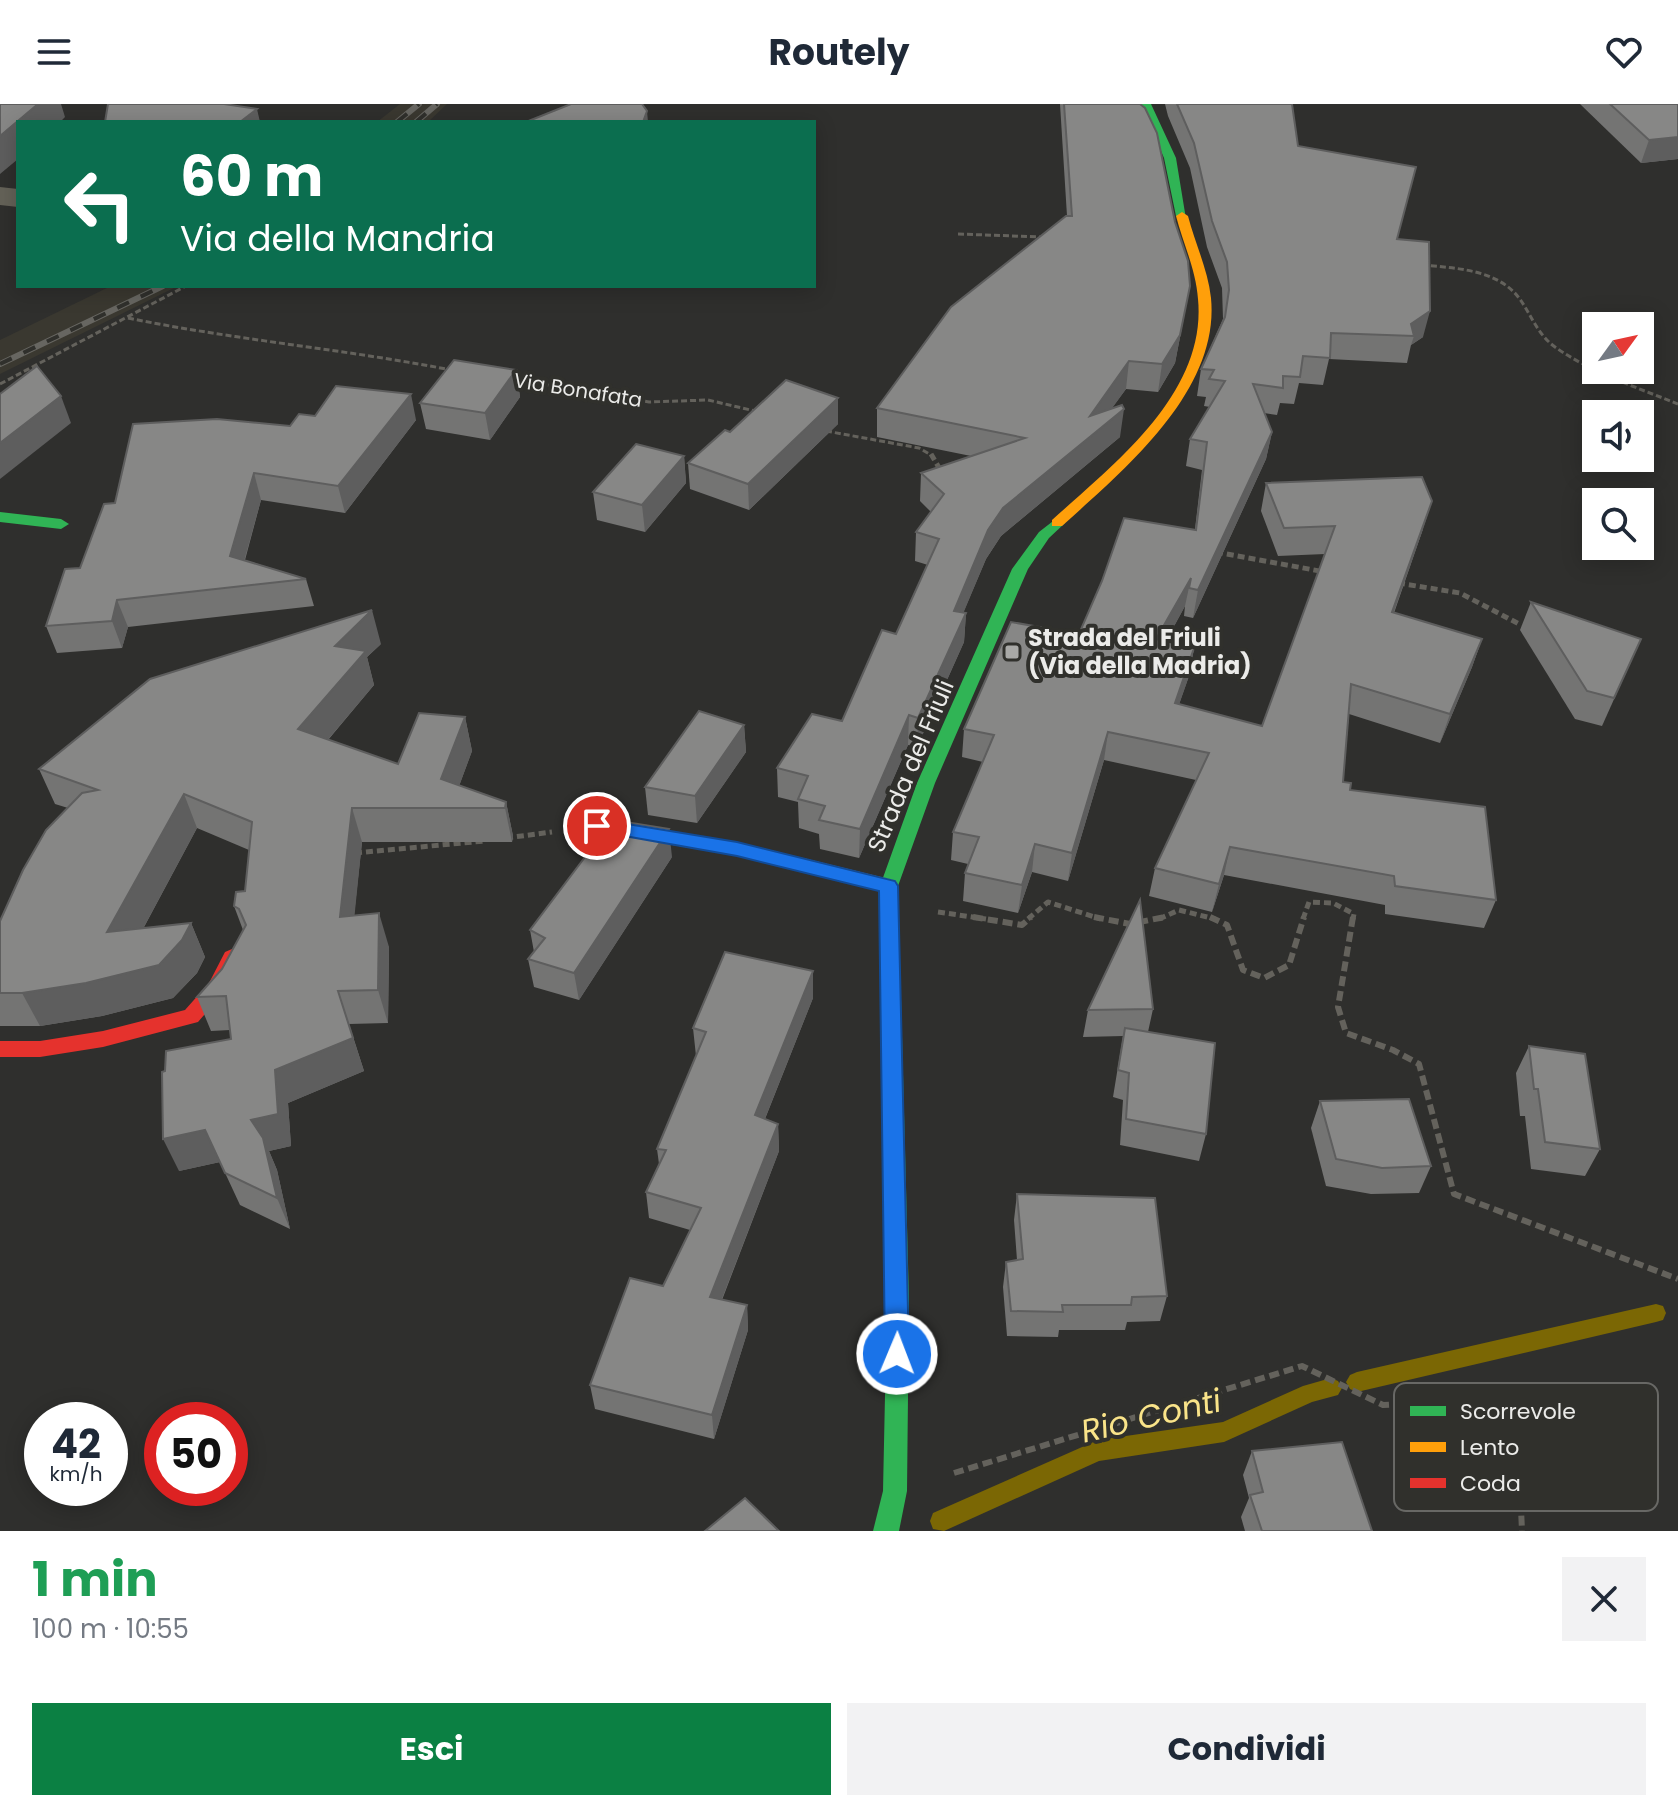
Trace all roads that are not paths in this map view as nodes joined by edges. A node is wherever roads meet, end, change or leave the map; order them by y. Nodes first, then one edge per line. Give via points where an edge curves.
1 (1146, 104) edge
2 (0, 517) edge
3 (61, 524) dead end
4 (597, 826) road end
5 (889, 886) junction
6 (232, 957) edge
7 (0, 1049) edge
8 (886, 1531) edge

1 - 5 main road, Strada del Friuli via 1170,158 1203,287 1205,313 1194,364 1151,430 1044,535 1020,569 926,783
2 - 3 main road
4 - 5 main road via 737,849
5 - 8 main road, Strada del Friuli via 898,1300 895,1491
6 - 7 main road via 216,988 191,1016 90,1041

